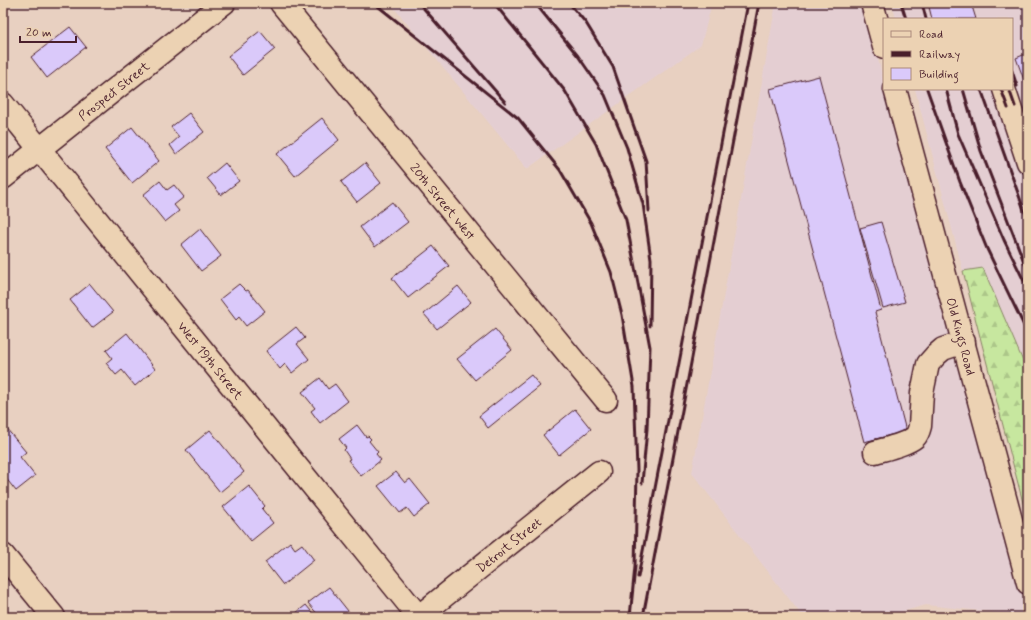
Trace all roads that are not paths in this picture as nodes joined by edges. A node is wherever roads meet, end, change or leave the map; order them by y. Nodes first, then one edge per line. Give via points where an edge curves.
1 (224, 3) edge
2 (281, 3) edge
3 (872, 3) edge
4 (883, 43) edge
5 (896, 90) edge
6 (1004, 90) edge
7 (3, 104) edge
8 (40, 149) junction
9 (1028, 162) edge
10 (3, 178) edge
11 (964, 342) junction
12 (606, 400) dead end
13 (875, 452) dead end
14 (599, 472) dead end
15 (3, 555) edge
16 (1028, 583) edge
17 (54, 617) edge
18 (418, 617) edge

1 - 8 street, Prospect Street
2 - 12 street, 20th Street West
3 - 4 street
5 - 11 street, Old Kings Road
6 - 9 street
7 - 8 street, West 19th Street
8 - 10 street, Prospect Street
8 - 18 street, West 19th Street
11 - 13 street via 943,349 928,364 922,393 920,426 915,437
11 - 16 street, Old Kings Road
14 - 18 street, Detroit Street
15 - 17 street

